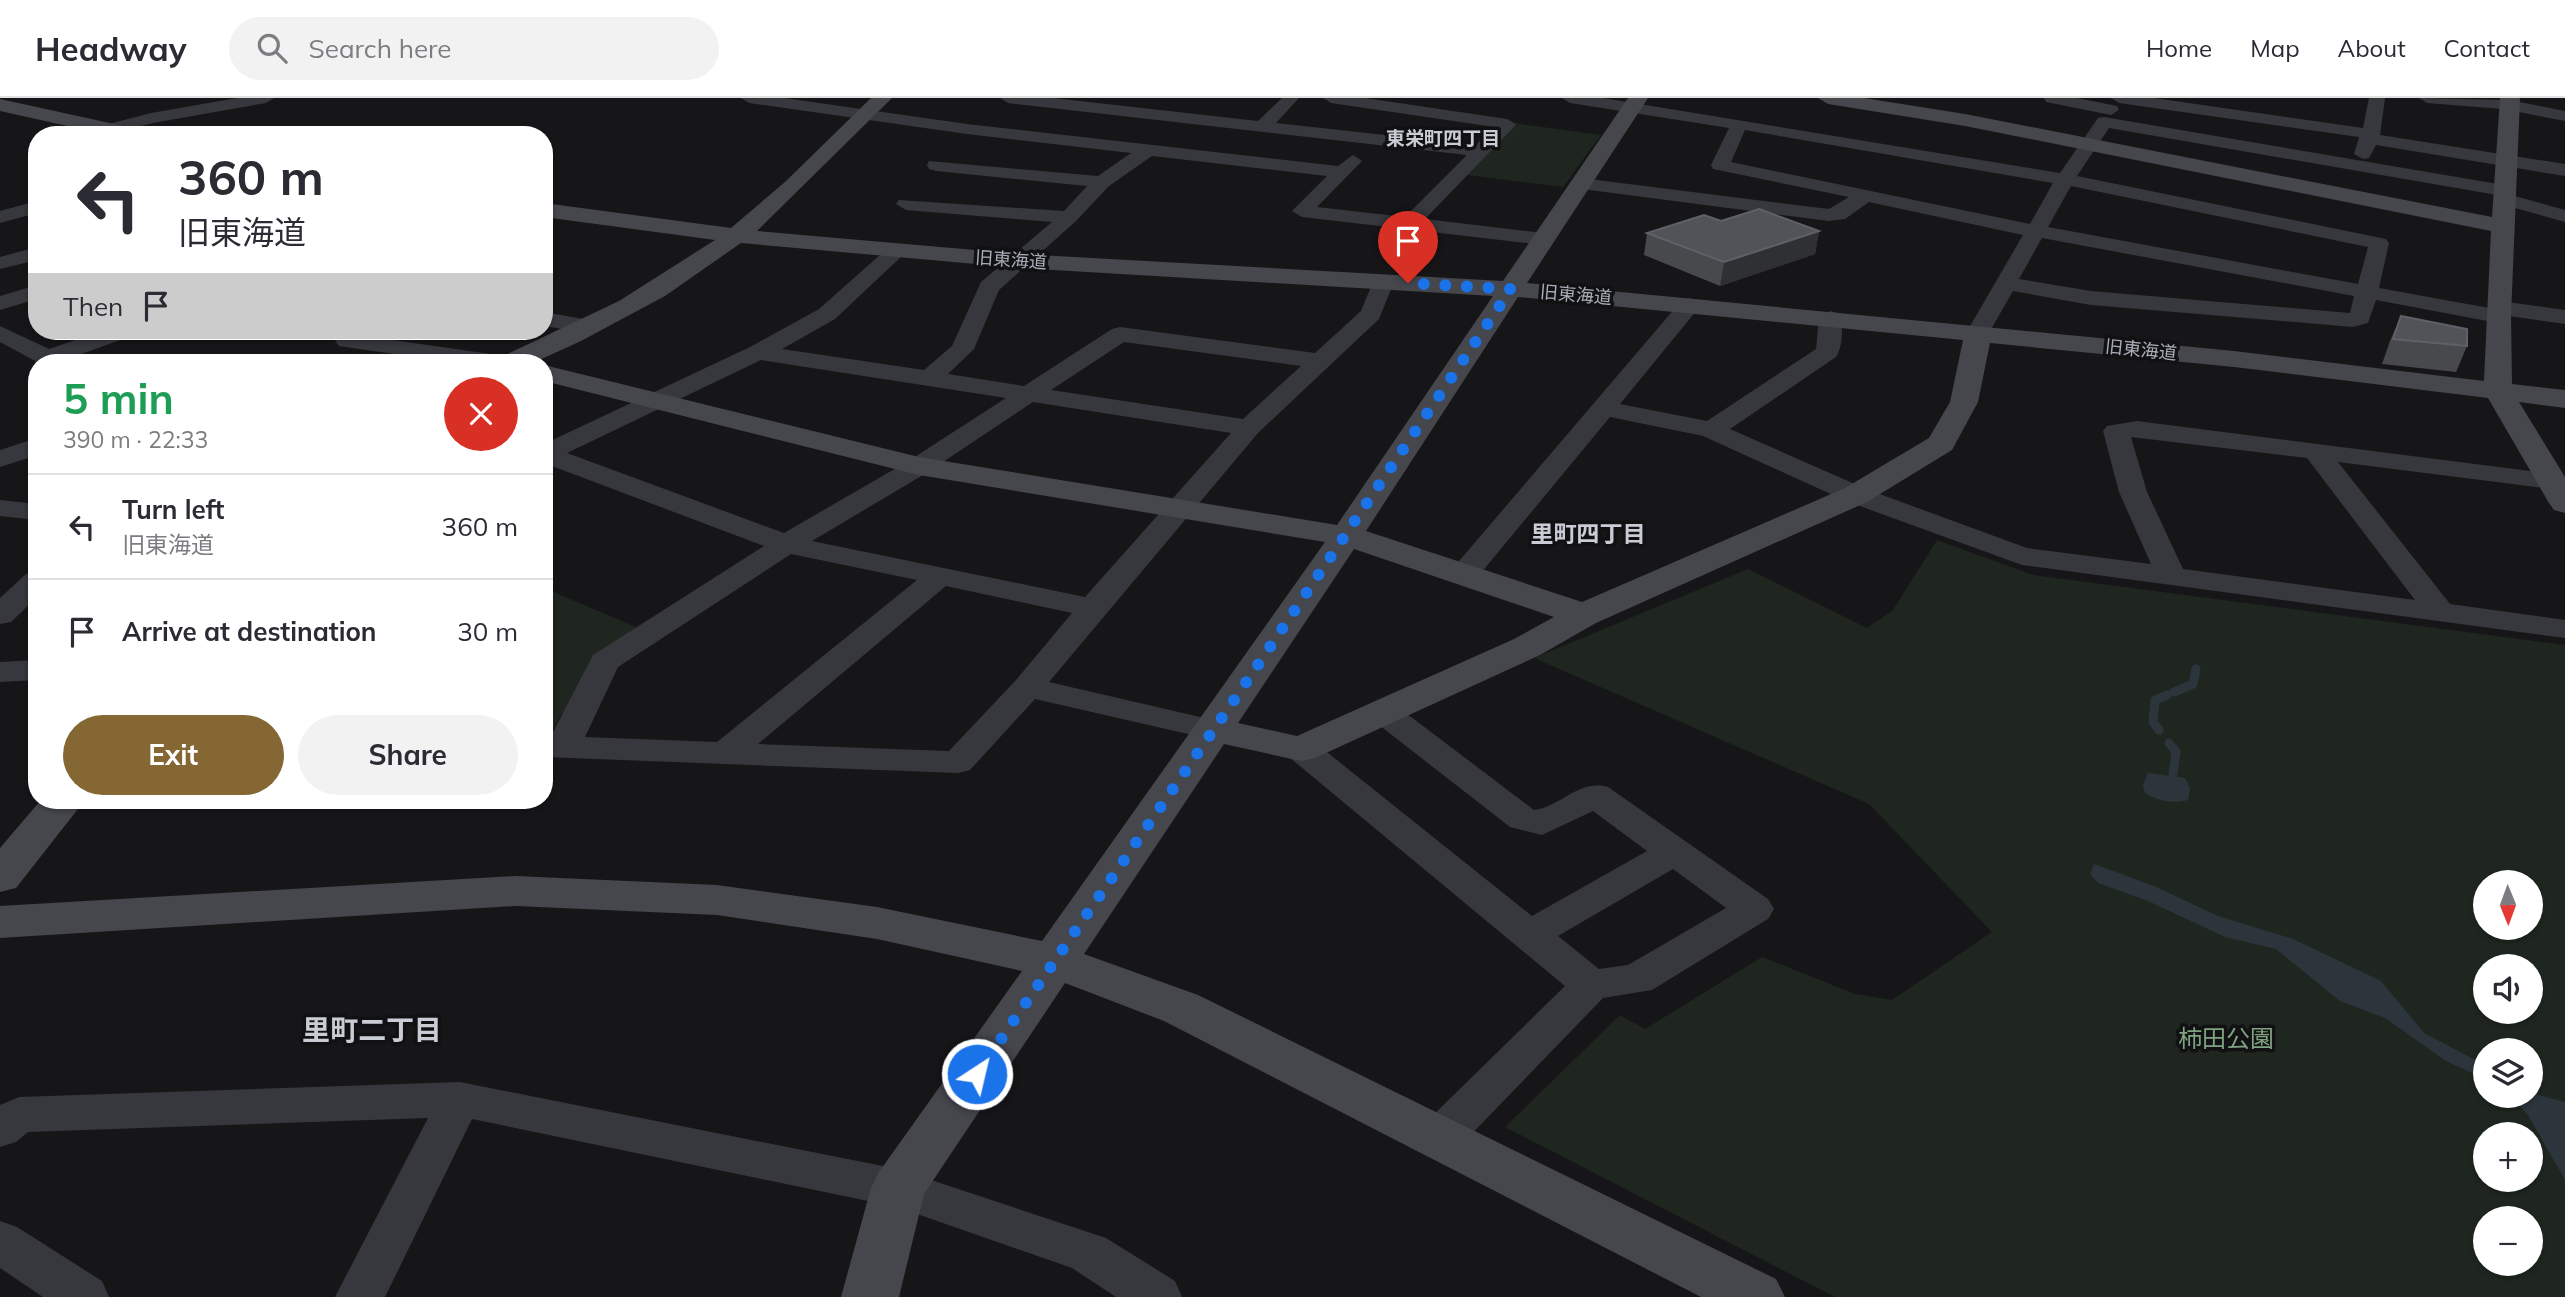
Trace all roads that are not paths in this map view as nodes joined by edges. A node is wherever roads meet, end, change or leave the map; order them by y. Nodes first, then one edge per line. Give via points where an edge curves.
1 (266, 98) edge
2 (749, 98) edge
3 (882, 98) edge
4 (1008, 98) edge
5 (1291, 98) edge
6 (1331, 98) edge
7 (1570, 98) edge
8 (1828, 98) edge
9 (2052, 98) edge
10 (2377, 98) edge
11 (2427, 98) edge
12 (1387, 101) edge
13 (1636, 102) edge
14 (2510, 103) edge
15 (0, 105) edge
16 (2113, 107) edge
17 (984, 108) dead end
18 (864, 115) junction
19 (2565, 116) edge
20 (1264, 124) junction
21 (1739, 124) junction
22 (97, 126) edge
23 (122, 126) edge
24 (967, 129) junction
25 (2369, 136) junction
26 (1377, 137) junction
27 (2086, 145) junction
28 (1148, 149) junction
29 (1482, 150) junction
30 (2509, 163) junction
31 (936, 165) junction
32 (2360, 167) junction
33 (2565, 170) edge
34 (1343, 172) junction
35 (2065, 180) junction
36 (1102, 182) junction
37 (1580, 184) junction
38 (1865, 195) junction
39 (2504, 195) junction
40 (28, 210) edge
41 (553, 211) edge
42 (2565, 216) edge
43 (0, 217) edge
44 (1069, 218) junction
45 (1409, 224) junction
46 (2503, 226) junction
47 (2034, 231) junction
48 (737, 236) junction
49 (1544, 239) junction
50 (896, 251) junction
51 (28, 255) edge
52 (1020, 261) junction
53 (0, 263) edge
54 (1383, 282) junction
55 (2005, 283) junction
56 (1511, 289) junction
57 (2367, 292) junction
58 (28, 295) edge
59 (0, 303) edge
60 (1690, 305) junction
61 (2499, 312) junction
62 (2565, 317) edge
63 (1830, 318) junction
64 (553, 320) edge
65 (592, 327) junction
66 (1978, 333) junction
67 (1, 334) edge
68 (101, 340) edge
69 (348, 340) edge
70 (758, 352) junction
71 (39, 354) edge
72 (66, 354) edge
73 (440, 354) edge
74 (531, 354) edge
75 (1318, 361) junction
76 (553, 375) edge
77 (929, 379) junction
78 (2498, 391) junction
79 (1027, 393) junction
80 (2565, 399) edge
81 (650, 402) junction
82 (1604, 408) junction
83 (1249, 428) junction
84 (1711, 430) junction
85 (28, 449) edge
86 (553, 450) edge
87 (2315, 451) junction
88 (553, 457) edge
89 (0, 459) edge
90 (919, 466) junction
91 (2558, 492) edge
92 (1856, 495) junction
93 (1178, 507) junction
94 (0, 508) edge
95 (28, 511) edge
96 (1346, 536) junction
97 (786, 544) junction
98 (1465, 573) junction
99 (2171, 575) junction
100 (938, 578) junction
101 (28, 589) edge
102 (1092, 608) junction
103 (2440, 612) junction
104 (0, 615) edge
105 (1583, 615) junction
106 (2565, 629) edge
107 (28, 670) edge
108 (0, 672) edge
109 (1028, 687) junction
110 (1382, 711) junction
111 (1214, 730) junction
112 (554, 746) edge
113 (1301, 750) junction
114 (724, 754) junction
115 (57, 809) edge
116 (1674, 852) junction
117 (0, 877) edge
118 (0, 922) edge
119 (1529, 934) junction
120 (1055, 961) junction
121 (1591, 985) junction
122 (460, 1099) junction
123 (0, 1129) edge
124 (1441, 1136) junction
125 (898, 1188) junction
126 (0, 1242) edge
127 (84, 1297) edge
128 (360, 1297) edge
129 (870, 1297) edge
130 (1157, 1297) edge
131 (1756, 1297) edge

1 - 23 street
2 - 18 street
3 - 18 street
4 - 20 street
5 - 20 street
6 - 12 street
7 - 13 street
8 - 27 street
9 - 16 street
10 - 25 street
11 - 14 street
12 - 29 street via 1507,124
13 - 21 street
13 - 37 street
14 - 19 street
14 - 30 street
15 - 22 street
16 - 25 street
16 - 27 street
16 - 32 street
17 - 24 street
18 - 24 street
18 - 48 street via 819,163
20 - 26 street
21 - 35 street
21 - 38 street via 1720,165
24 - 28 street
24 - 31 street
25 - 30 street
25 - 32 street
26 - 29 street
26 - 34 street
27 - 35 street
27 - 46 street
28 - 34 street
28 - 36 street
29 - 45 street
30 - 33 street
30 - 39 street
31 - 36 street
31 - 44 street via 906,204
32 - 39 street
34 - 45 street via 1303,211
35 - 47 street
35 - 57 street via 2372,240 2379,243
36 - 44 street
37 - 38 street via 1829,215 1838,215
37 - 49 street
38 - 47 street
39 - 42 street
39 - 46 street
40 - 43 street
41 - 48 street, 旧東海道
44 - 52 street
45 - 49 street
46 - 61 street
47 - 55 street
47 - 57 street
48 - 50 street, 旧東海道
48 - 65 street via 675,281
49 - 56 street
50 - 52 street, 旧東海道
50 - 70 street via 827,314
51 - 53 street
52 - 54 street, 旧東海道
52 - 77 street via 989,287 962,349
54 - 56 street, 旧東海道
54 - 75 street via 1371,314
55 - 57 street via 2091,298 2353,320 2360,318
55 - 66 street
56 - 60 street, 旧東海道
56 - 96 street
57 - 61 street
58 - 59 street
60 - 63 street, 旧東海道
60 - 82 street
61 - 62 street
61 - 78 street
63 - 66 street, 旧東海道
63 - 84 street via 1828,352
64 - 65 street
65 - 74 street
66 - 78 street, 旧東海道
66 - 92 street via 1964,402 1941,444
67 - 71 street
68 - 72 street
69 - 73 street
70 - 77 street
70 - 81 street
75 - 79 street via 1119,334
75 - 83 street
76 - 81 street
77 - 79 street
78 - 80 street, 旧東海道
78 - 91 street
79 - 83 street
79 - 90 street
81 - 86 street
81 - 90 street
82 - 84 street
82 - 98 street
83 - 93 street
84 - 92 street
85 - 89 street
87 - 91 street
87 - 99 street via 2137,429 2116,431 2133,492
87 - 103 street
88 - 97 street
90 - 93 street
90 - 97 street
92 - 99 street via 2022,556
92 - 105 street
93 - 96 street
93 - 102 street
94 - 95 street
96 - 98 street
96 - 111 street
97 - 100 street
97 - 112 street via 604,662
98 - 105 street
99 - 103 street
100 - 102 street
100 - 114 street
101 - 104 street
102 - 109 street
103 - 106 street
105 - 110 street via 1527,647
107 - 108 street
109 - 111 street
109 - 114 street via 958,762
110 - 113 street
110 - 116 street via 1524,819 1542,823 1595,795
111 - 113 street
111 - 120 street
112 - 114 street
113 - 119 street
115 - 117 street
116 - 119 street
116 - 121 street via 1754,909 1637,979
118 - 120 street via 516,891 717,900 877,923
119 - 121 street
120 - 124 street via 1181,1008
120 - 125 street
121 - 124 street
122 - 123 street via 19,1115
122 - 125 street
122 - 128 street
124 - 131 street
125 - 129 street
125 - 130 street via 1088,1253
126 - 127 street

